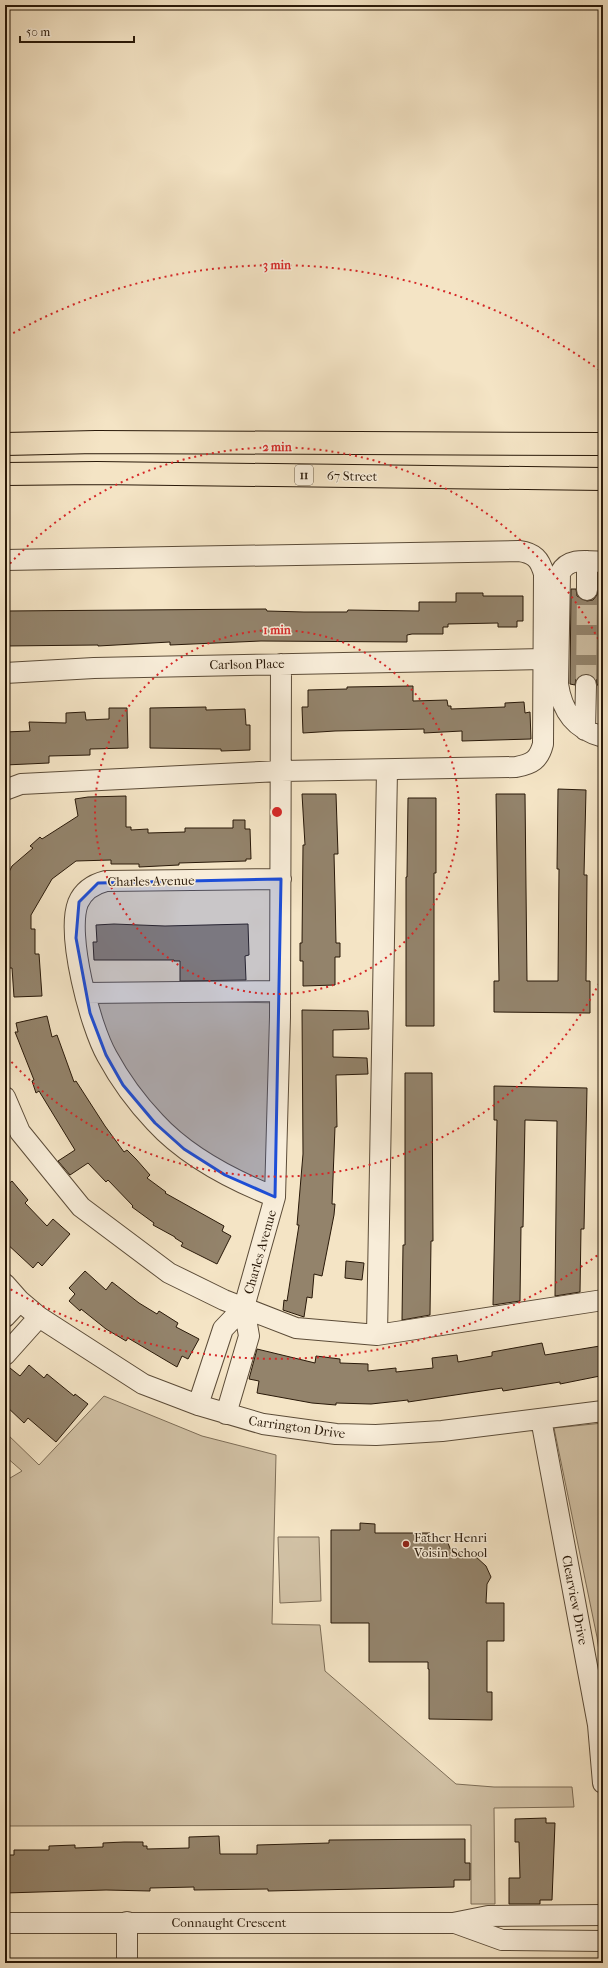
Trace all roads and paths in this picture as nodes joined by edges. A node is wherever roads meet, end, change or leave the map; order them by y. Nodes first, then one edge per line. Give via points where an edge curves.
1 (5, 444) edge
2 (603, 444) edge
3 (5, 474) edge
4 (603, 479) edge
5 (5, 560) edge
6 (595, 562) edge
7 (587, 590) tunnel mouth
8 (543, 659) junction
9 (281, 664) junction
10 (5, 673) edge
11 (586, 685) tunnel mouth
12 (594, 734) edge
13 (281, 770) junction
14 (387, 770) junction
15 (5, 790) edge
16 (281, 879) junction
17 (280, 991) junction
18 (85, 993) junction
19 (5, 1097) edge
20 (275, 1198) junction
21 (5, 1284) edge
22 (603, 1300) edge
23 (20, 1301) junction
24 (244, 1307) junction
25 (5, 1316) edge
26 (39, 1318) junction
27 (377, 1335) junction
28 (5, 1355) edge
29 (198, 1405) junction
30 (603, 1411) edge
31 (226, 1414) junction
32 (541, 1419) junction
33 (603, 1783) edge
34 (603, 1915) edge
35 (127, 1922) junction
36 (5, 1923) edge
37 (453, 1923) junction
38 (603, 1941) edge
39 (127, 1963) edge

1 - 2 main road
3 - 4 main road, 67 Street / 11
5 - 8 street via 528,552 537,557 544,574
6 - 7 street
6 - 12 street via 568,563 560,573 558,684 560,700 569,716
8 - 9 street, Carlson Place
8 - 14 street via 543,744 536,760 516,768
9 - 10 street, Carlson Place via 94,668
9 - 13 street, Charles Avenue
11 - 12 street
13 - 14 street
13 - 15 street via 21,784
13 - 16 street, Charles Avenue
14 - 27 street
16 - 17 street, Charles Avenue
16 - 18 street, Charles Avenue via 98,883 78,902 76,913 79,965
17 - 18 street
17 - 20 street, Charles Avenue
18 - 20 street, Charles Avenue via 106,1055 123,1085 155,1123 184,1149 225,1175
19 - 24 street via 20,1132 81,1207 169,1273
20 - 24 street, Charles Avenue
21 - 23 street, Carrington Drive
22 - 27 street
23 - 25 street
23 - 26 street, Carrington Drive
24 - 27 street via 296,1328
24 - 29 street, Charles Avenue via 223,1329
24 - 31 street, Charles Avenue via 249,1336
26 - 28 street
26 - 29 street, Carrington Drive via 143,1384
29 - 31 street, Carrington Drive
30 - 32 street, Carrington Drive
31 - 32 street, Carrington Drive via 263,1424 321,1432 376,1435 442,1431
32 - 33 street, Clearview Drive via 598,1725
34 - 37 street, Connaught Crescent via 488,1916
35 - 36 street, Connaught Crescent
35 - 37 street, Connaught Crescent
35 - 39 street
37 - 38 street, Connaught Crescent via 502,1940

